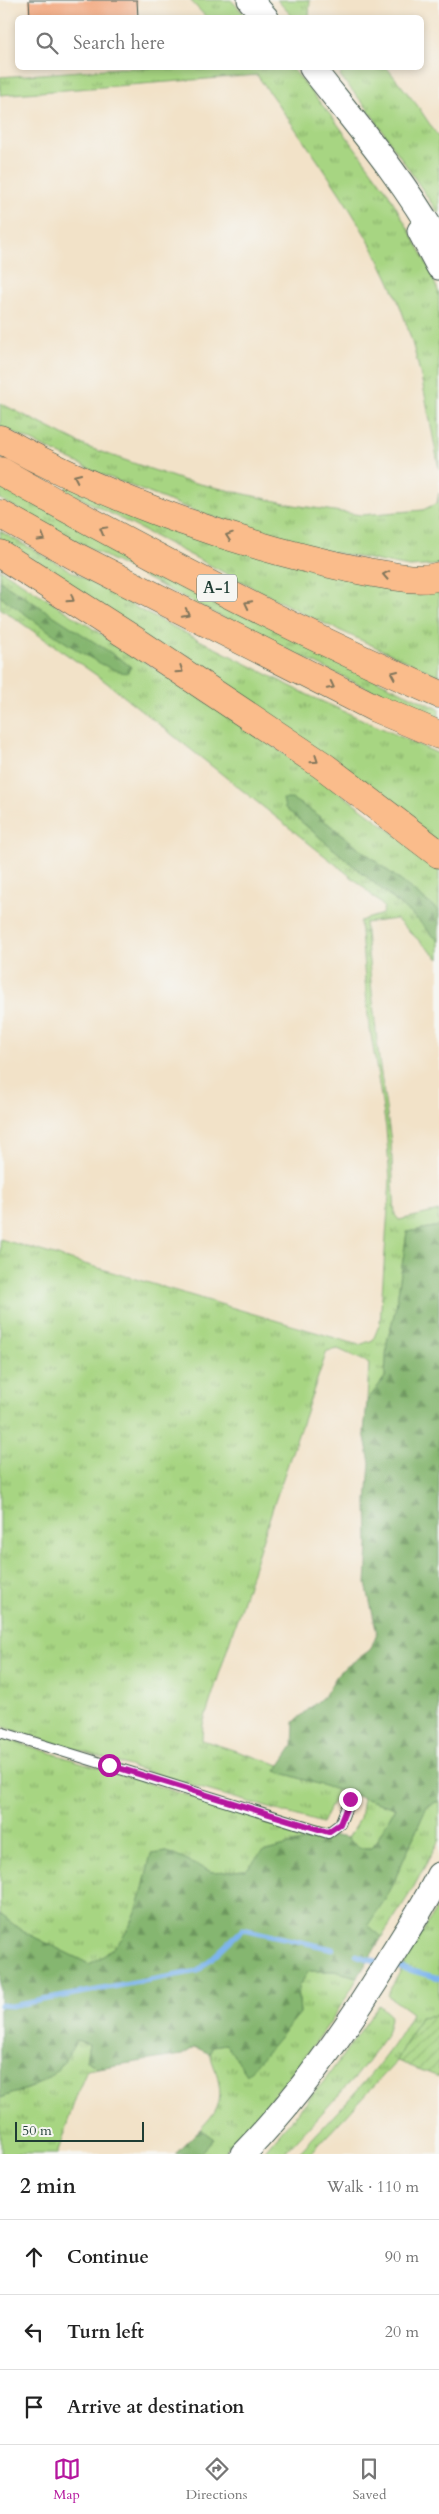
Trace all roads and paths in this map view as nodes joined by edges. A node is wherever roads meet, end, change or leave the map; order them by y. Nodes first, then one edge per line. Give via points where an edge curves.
1 (250, 0) edge
2 (263, 15) edge
3 (314, 70) edge
4 (384, 159) junction
5 (439, 243) edge
6 (439, 267) edge
7 (0, 439) edge
8 (0, 472) edge
9 (0, 514) edge
10 (0, 554) edge
11 (438, 577) edge
12 (439, 694) edge
13 (439, 735) edge
14 (439, 854) edge
15 (0, 1732) edge
16 (350, 1799) dead end
17 (439, 1875) edge
18 (243, 2154) edge

1 - 2 street
3 - 4 street
4 - 5 street
4 - 6 street
11 -> 7 highway via 400,578 237,538 88,483
12 -> 8 highway, A-1 via 268,614 110,534
9 -> 13 highway, A-1 via 375,708
10 -> 14 highway via 322,765
15 - 16 lane via 328,1832 340,1824
17 - 18 street via 359,2008 322,2061

